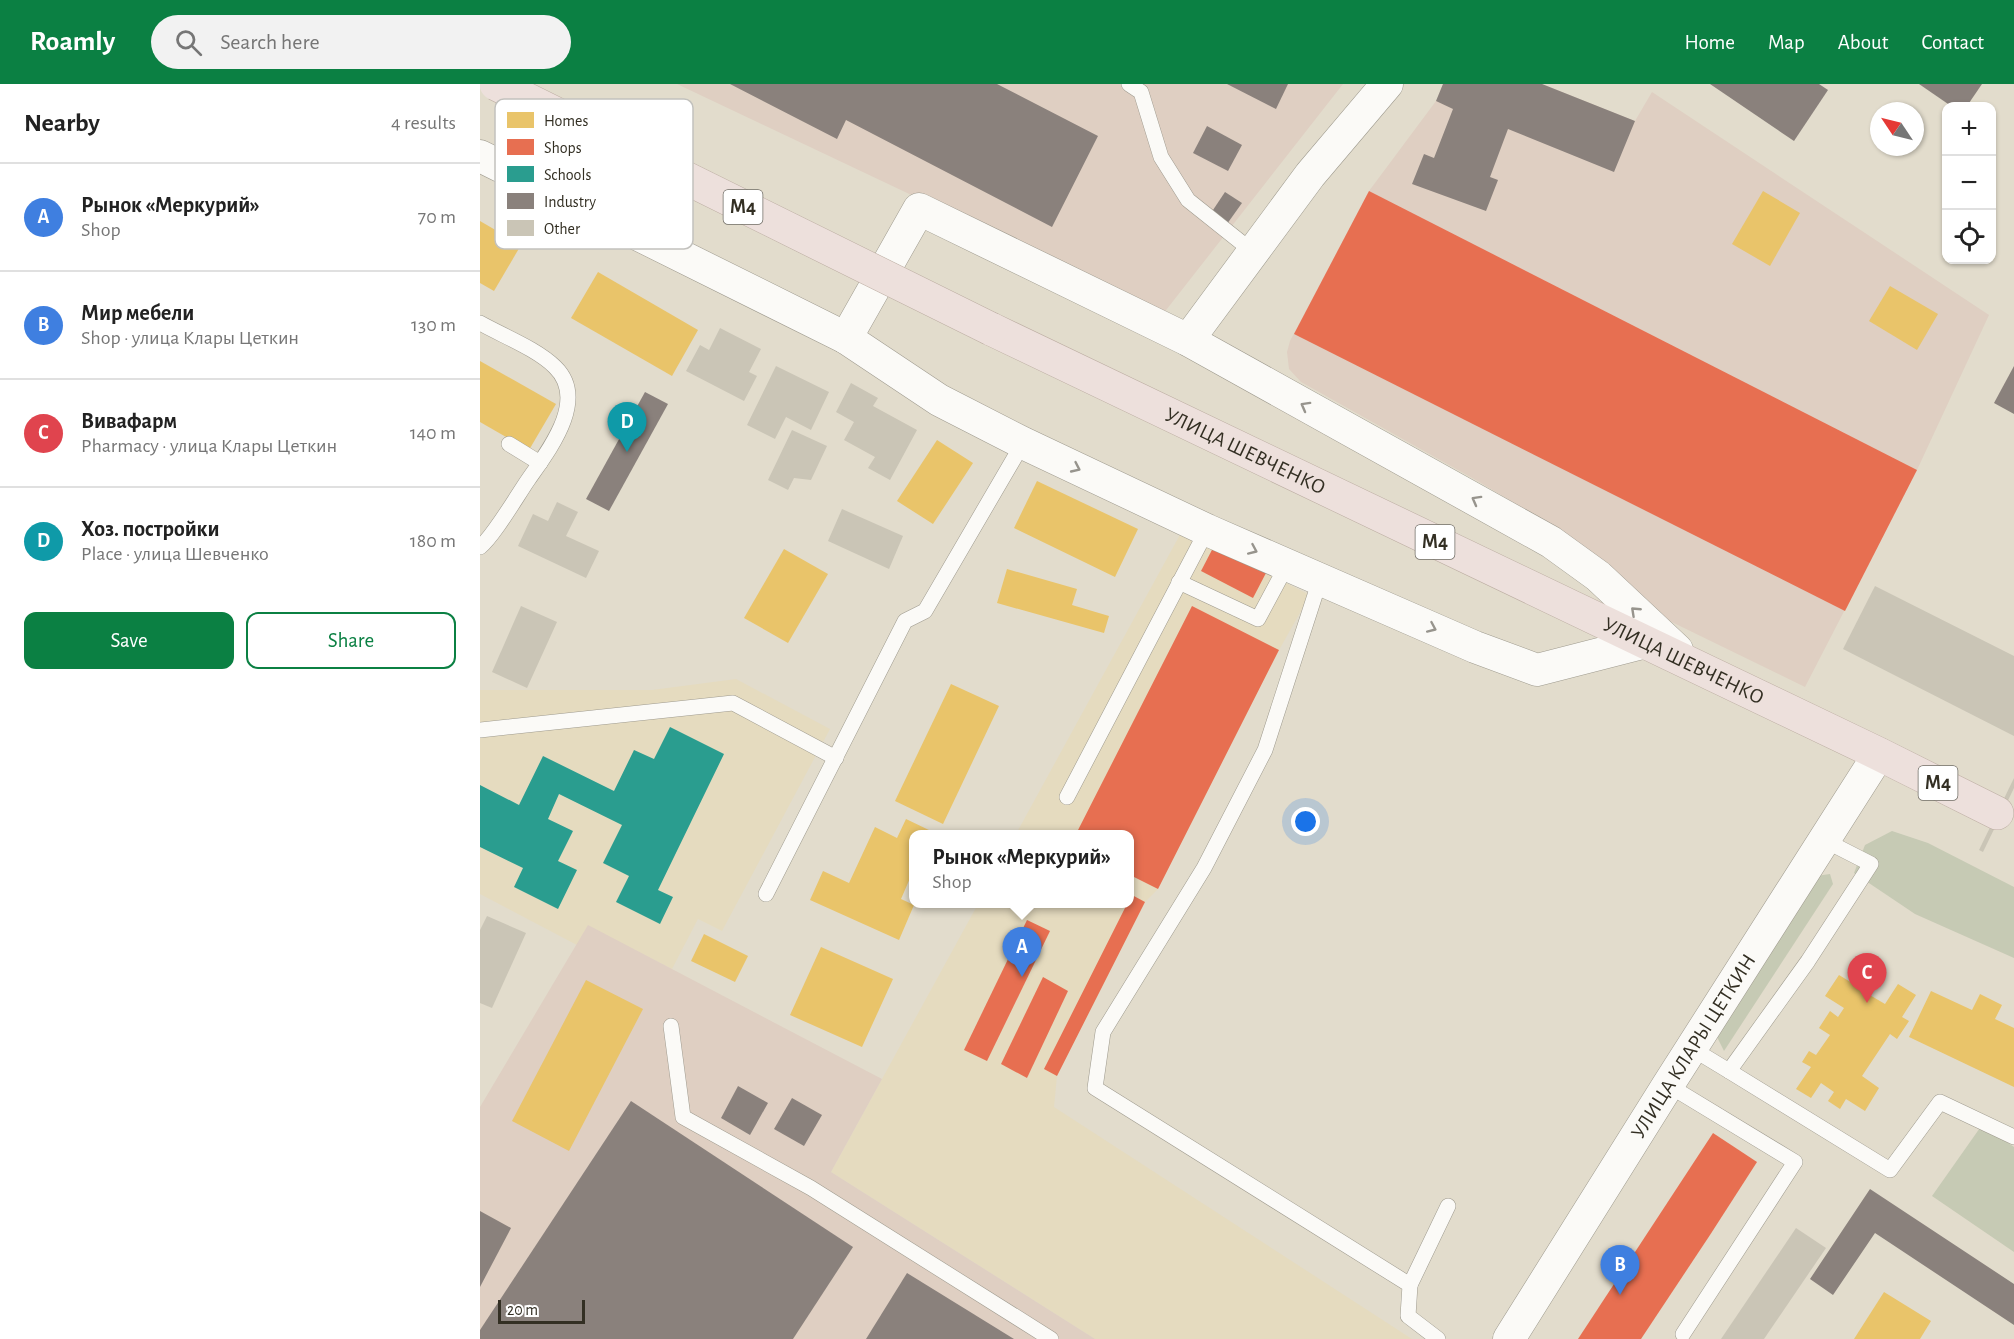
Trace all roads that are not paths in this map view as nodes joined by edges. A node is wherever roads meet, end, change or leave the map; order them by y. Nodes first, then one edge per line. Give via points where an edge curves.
1 (496, 84) edge
2 (1129, 84) edge
3 (1387, 84) edge
4 (526, 99) edge
5 (480, 156) edge
6 (495, 163) edge
7 (693, 182) edge
8 (667, 249) edge
9 (1252, 251) junction
10 (480, 323) edge
11 (846, 338) junction
12 (1188, 340) junction
13 (1023, 442) junction
14 (509, 444) dead end
15 (540, 463) junction
16 (1207, 530) junction
17 (480, 547) edge
18 (1287, 565) junction
19 (1323, 580) junction
20 (1179, 582) junction
21 (1646, 642) junction
22 (1693, 665) junction
23 (480, 730) edge
24 (1879, 754) junction
25 (836, 758) junction
26 (1067, 797) dead end
27 (2004, 816) edge
28 (1824, 840) junction
29 (766, 894) dead end
30 (671, 1026) dead end
31 (1691, 1048) junction
32 (1729, 1071) junction
33 (1668, 1085) junction
34 (2014, 1137) edge
35 (1448, 1206) dead end
36 (1410, 1285) junction
37 (1683, 1334) dead end
38 (1051, 1339) edge
39 (1437, 1339) edge
40 (1509, 1339) edge

1 - 4 highway, УЛИЦА ШЕВЧЕНКО / M4, bridge
2 - 9 lane via 1141,92 1161,157 1188,200
3 - 9 street
5 - 6 street
7 - 21 highway, УЛИЦА ШЕВЧЕНКО / M4, bridge via 991,329
8 - 11 street
9 - 12 street
10 - 15 lane via 548,361 567,386 567,416
11 - 12 street via 919,209
11 - 13 street via 939,400
22 -> 12 street via 1598,576 1551,542
13 -> 16 street
13 - 25 lane via 925,611 905,621
14 - 15 lane
15 - 17 lane
16 -> 18 street
16 - 20 lane
18 - 19 street
18 - 20 lane via 1258,619
19 -> 21 street via 1537,670
19 - 36 lane via 1265,750 1204,868 1103,1032 1095,1088
20 - 26 lane
21 - 22 highway, УЛИЦА ШЕВЧЕНКО / M4
22 - 24 highway, УЛИЦА ШЕВЧЕНКО / M4
23 - 25 lane via 733,703
24 - 27 highway, УЛИЦА ШЕВЧЕНКО / M4
24 - 28 street, УЛИЦА КЛАРЫ ЦЕТКИН
25 - 29 lane
28 - 31 street, УЛИЦА КЛАРЫ ЦЕТКИН
28 - 32 lane via 1870,864 1808,961
30 - 38 lane via 683,1117 811,1188
31 - 32 lane
31 - 33 street, УЛИЦА КЛАРЫ ЦЕТКИН
32 - 34 lane via 1890,1170 1940,1102
33 - 37 lane via 1795,1162
33 - 40 street, УЛИЦА КЛАРЫ ЦЕТКИН
35 - 36 lane
36 - 39 lane via 1408,1316

